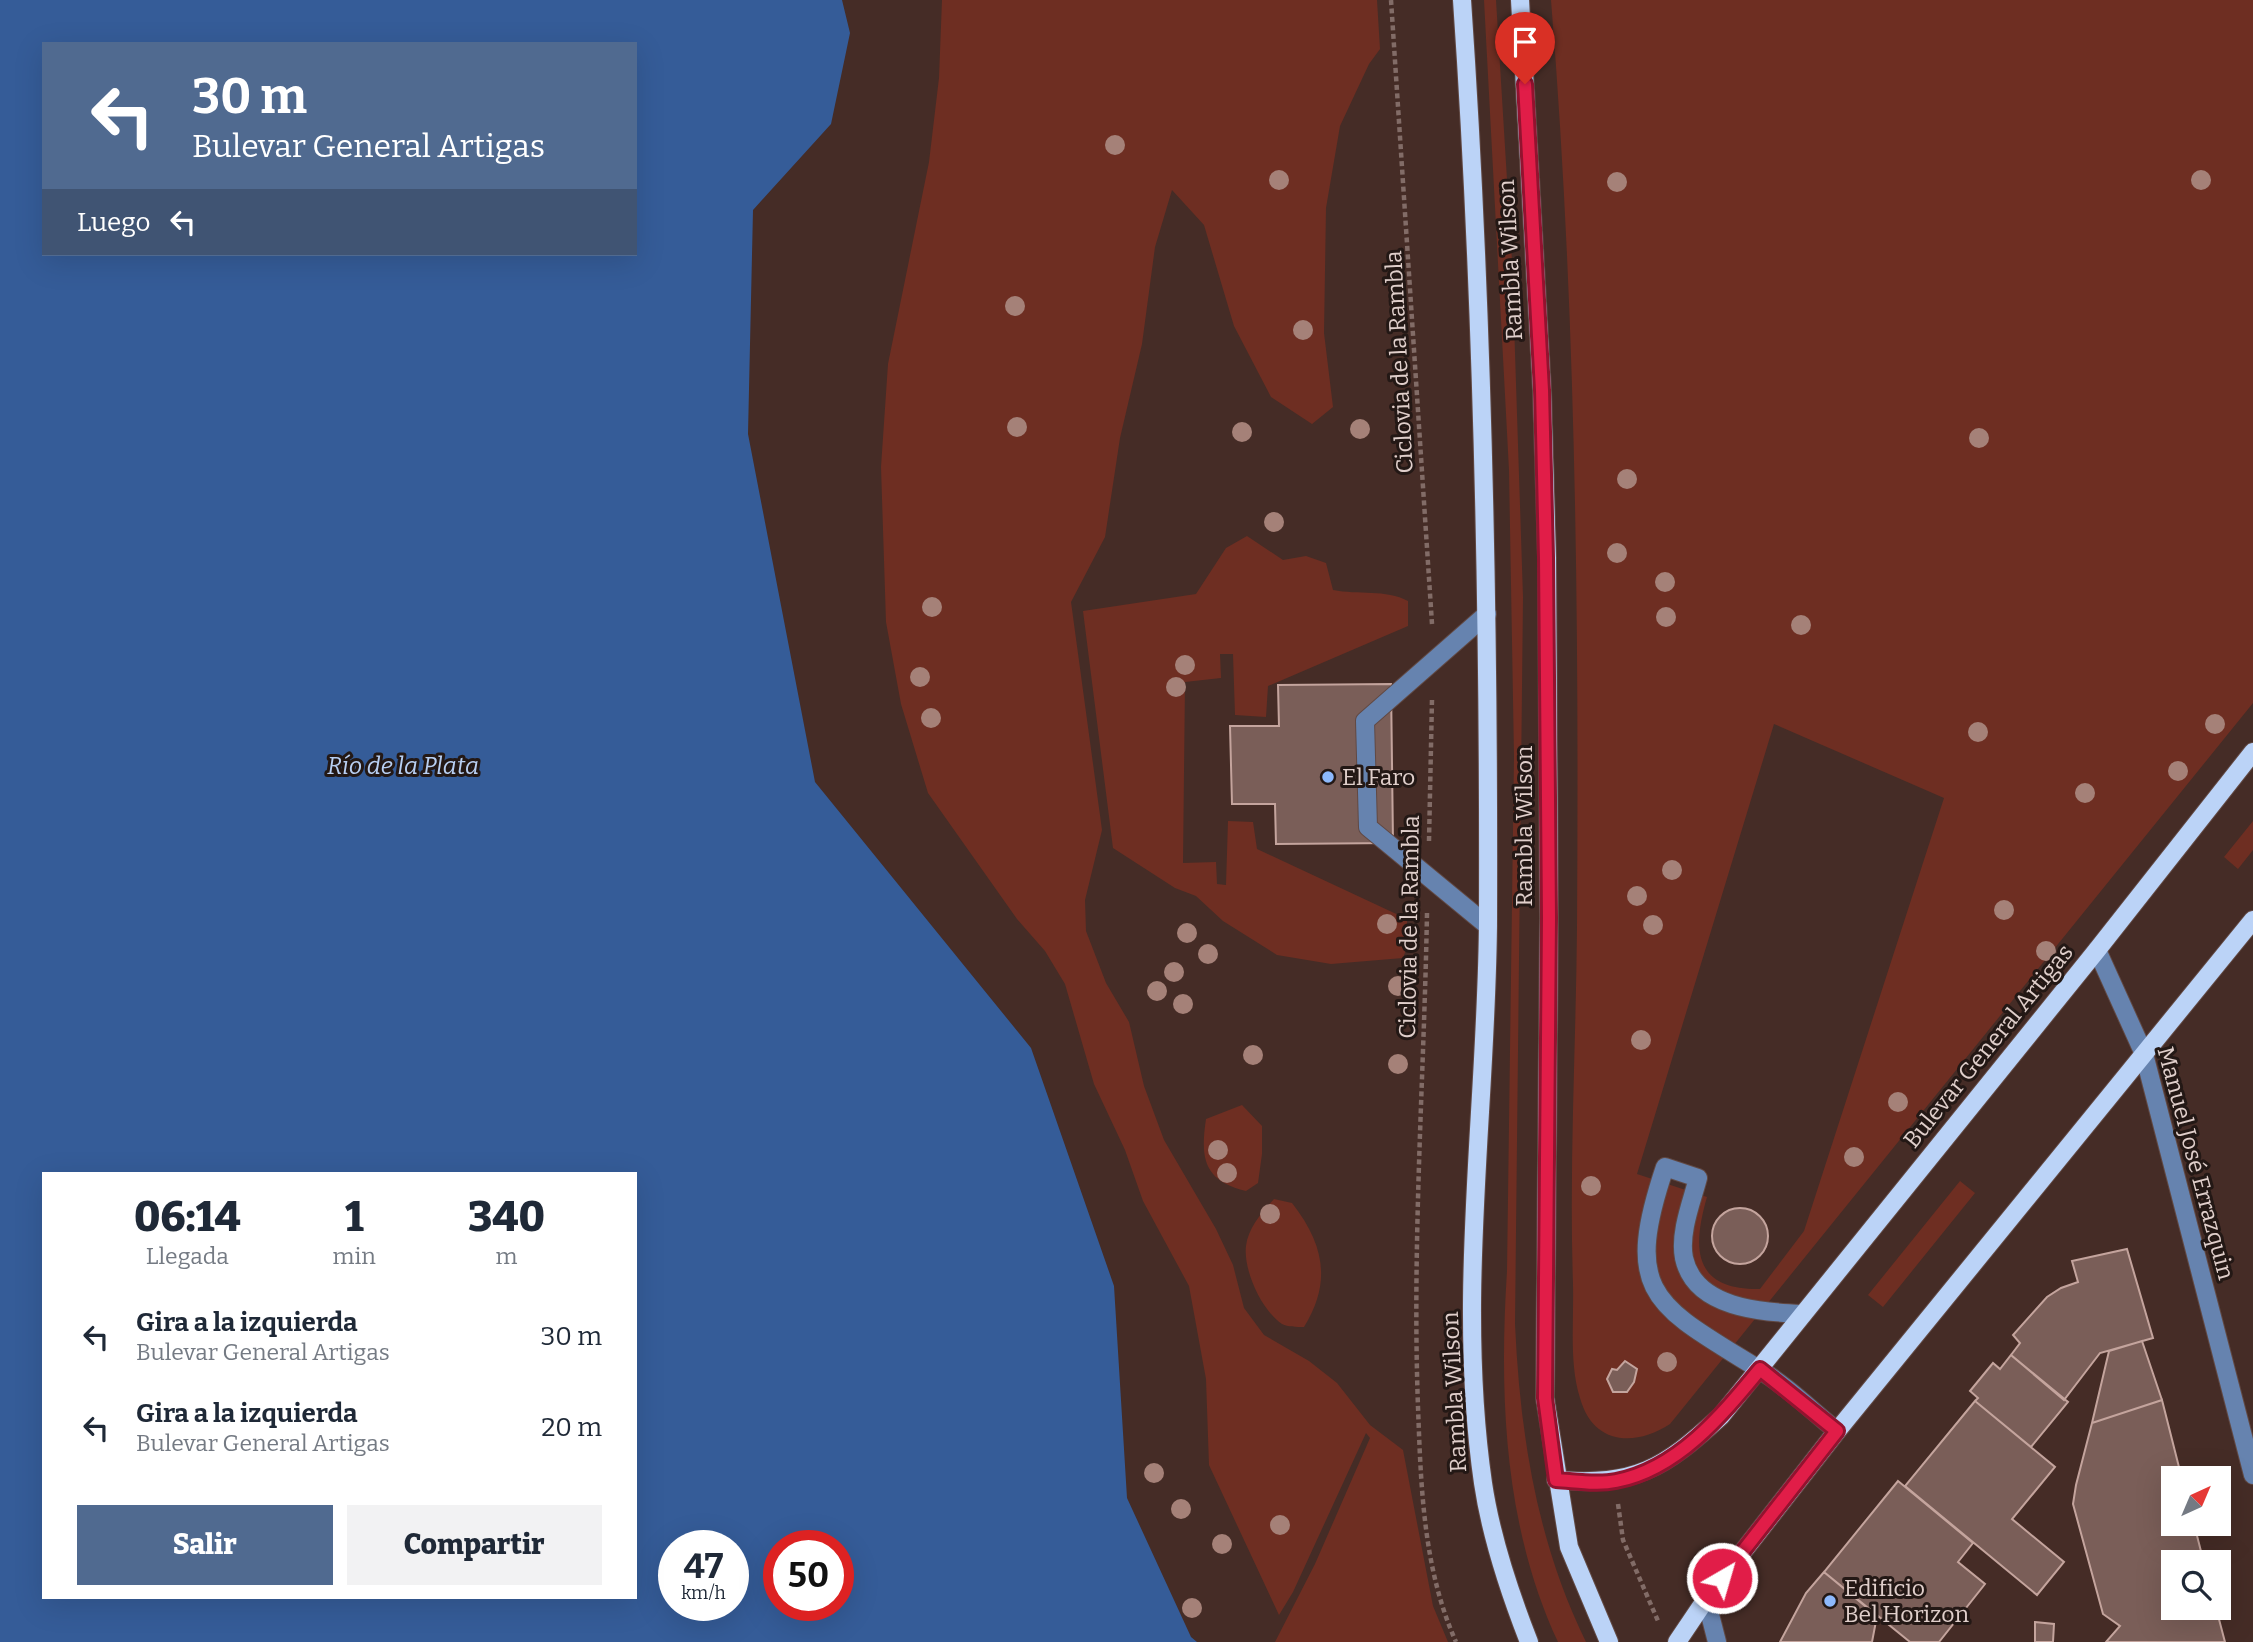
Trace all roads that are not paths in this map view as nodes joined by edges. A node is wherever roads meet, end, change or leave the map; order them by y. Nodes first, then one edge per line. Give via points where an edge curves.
1 (1462, 0) edge
2 (1520, 0) edge
3 (1487, 614) junction
4 (2253, 752) edge
5 (2253, 920) edge
6 (1488, 926) junction
7 (2098, 950) junction
8 (2144, 1054) junction
9 (1803, 1314) junction
10 (1760, 1369) junction
11 (1837, 1431) junction
12 (2253, 1475) edge
13 (1556, 1480) junction
14 (1706, 1599) junction
15 (1529, 1642) edge
16 (1609, 1642) edge
17 (1678, 1642) edge
18 (1717, 1642) edge

1 - 3 main road, Rambla Wilson via 1474,164
2 - 13 main road, Rambla Wilson via 1542,390 1549,932 1545,1398
3 - 6 main road, Rambla Wilson
3 - 6 street via 1365,722 1368,827
4 - 7 main road, Bulevar General Artigas
5 - 8 main road
6 - 15 main road, Rambla Wilson via 1472,1336 1476,1426 1496,1542
7 - 8 street, Manuel José Errazquin
7 - 9 main road, Bulevar General Artigas
8 - 11 main road
8 - 12 street, Manuel José Errazquin
9 - 10 main road, Bulevar General Artigas
9 - 10 street via 1737,1306 1711,1295 1693,1277 1684,1257 1698,1178 1665,1167 1644,1249 1650,1279 1665,1304 1686,1324
10 - 11 street
10 - 13 main road, Bulevar General Artigas via 1721,1416 1651,1470 1615,1481
11 - 14 main road
13 - 16 main road, Rambla Wilson via 1569,1547
14 - 17 main road
14 - 18 street

